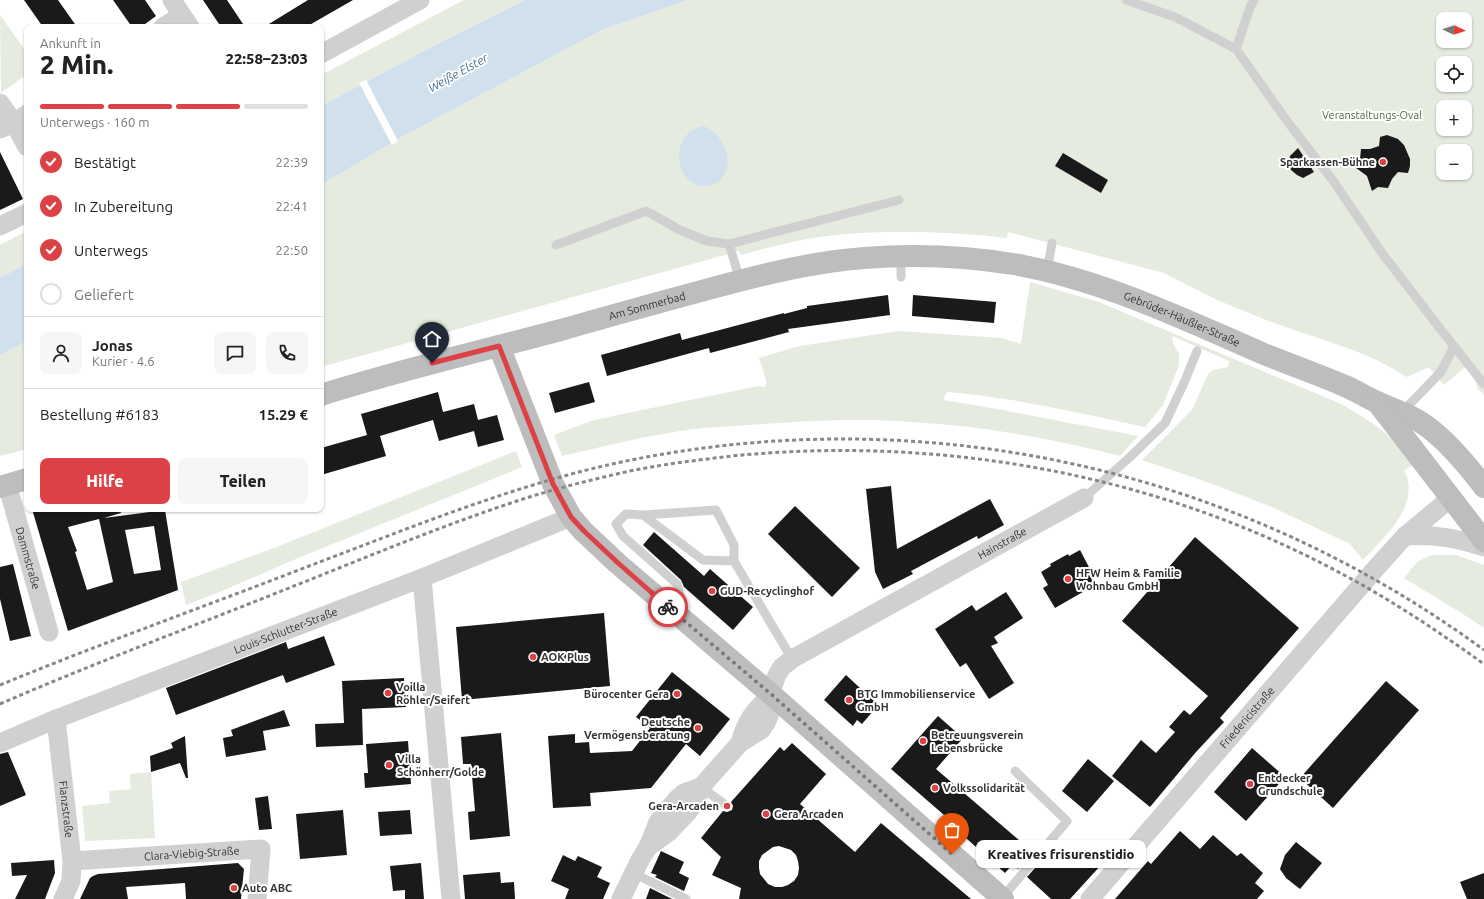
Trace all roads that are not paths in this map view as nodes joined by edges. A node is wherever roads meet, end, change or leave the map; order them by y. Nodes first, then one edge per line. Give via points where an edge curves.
1 (420, 0) edge
2 (1126, 0) edge
3 (1254, 0) edge
4 (181, 14) edge
5 (167, 24) edge
6 (1236, 49) junction
7 (324, 52) edge
8 (0, 103) edge
9 (14, 122) edge
10 (24, 141) edge
11 (899, 200) dead end
12 (24, 214) edge
13 (0, 226) edge
14 (1052, 243) dead end
15 (729, 244) junction
16 (556, 245) dead end
17 (980, 260) joint
18 (1046, 271) junction
19 (740, 280) junction
20 (499, 346) junction
21 (1454, 347) junction
22 (1197, 351) dead end
23 (1484, 384) edge
24 (324, 394) edge
25 (1376, 401) junction
26 (1402, 412) junction
27 (1480, 482) edge
28 (11, 483) edge
29 (1452, 497) junction
30 (1084, 498) joint
31 (643, 515) junction
32 (571, 517) junction
33 (1405, 536) junction
34 (1484, 541) edge
35 (1484, 547) edge
36 (734, 561) junction
37 (422, 578) junction
38 (688, 624) junction
39 (49, 632) dead end
40 (792, 659) junction
41 (772, 695) junction
42 (56, 719) junction
43 (0, 743) edge
44 (1015, 771) dead end
45 (701, 787) junction
46 (728, 806) dead end
47 (72, 861) junction
48 (633, 873) junction
49 (63, 899) edge
50 (257, 899) edge
51 (451, 899) edge
52 (621, 899) edge
53 (686, 899) edge
54 (1003, 899) edge
55 (1090, 899) edge

1 - 7 street
2 - 6 lane via 1175,17
3 - 6 lane
4 - 5 street
6 - 21 lane via 1382,252
8 - 9 street
9 - 10 street
11 - 15 lane
12 - 13 street
14 - 18 lane
15 - 16 lane via 707,241 682,231 646,211
15 - 19 lane
17 - 18 main road, Gebrüder-Häußler-Straße
17 - 19 main road, Am Sommerbad via 921,256 901,267 863,258 820,263
18 - 25 main road, Gebrüder-Häußler-Straße via 1094,284 1143,302
19 - 20 main road, Am Sommerbad
20 - 24 main road, Am Sommerbad
20 - 32 main road via 553,484
21 - 23 lane
21 - 26 lane via 1440,373
22 - 30 lane, Hainstraße via 1165,423
25 - 26 main road, Gebrüder-Häußler-Straße
25 - 29 main road, Gebrüder-Häußler-Straße
26 - 27 main road, Gebrüder-Häußler-Straße via 1432,430
27 - 29 main road
28 - 39 street, Dammstraße
29 - 33 street, Friedericistraße
29 - 34 main road, Gebrüder-Häußler-Straße
30 - 40 street, Hainstraße
31 - 36 lane via 703,560
31 - 36 lane via 716,510 734,545
31 - 38 lane via 626,514 616,524 623,536 676,584
32 - 37 street, Louis-Schlutter-Straße
32 - 38 main road via 617,562
33 - 35 street via 1431,535
33 - 55 street, Friedericistraße
36 - 40 lane
37 - 42 street, Louis-Schlutter-Straße
37 - 51 street
38 - 41 main road
40 - 41 street, Hainstraße via 776,675
41 - 45 street via 748,720 740,743
41 - 54 main road
42 - 43 street, Louis-Schlutter-Straße
42 - 47 street, Flanzstraße
44 - 54 lane via 1067,821
45 - 46 lane
45 - 48 street via 684,792 676,799 658,822 648,847
47 - 49 street, Flanzstraße via 71,881
47 - 50 street, Clara-Viebig-Straße via 261,849
48 - 52 street
48 - 53 lane

